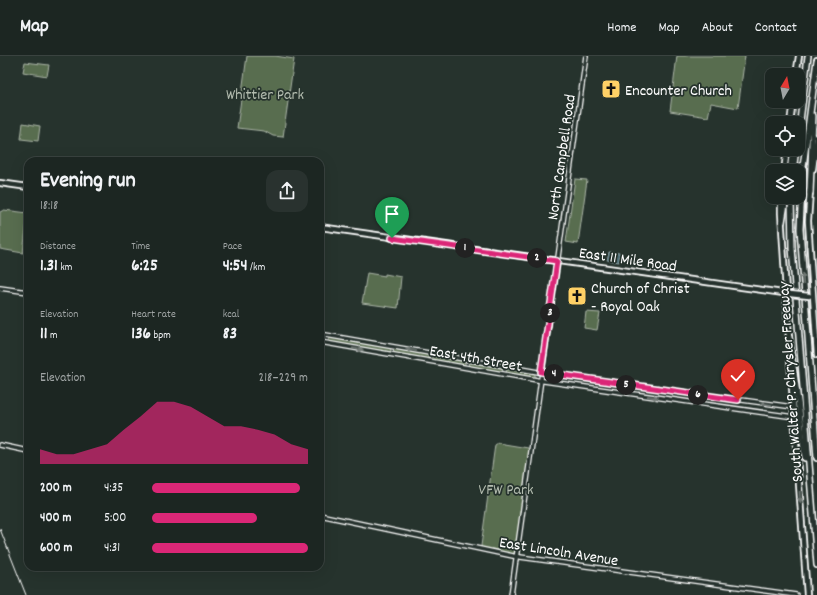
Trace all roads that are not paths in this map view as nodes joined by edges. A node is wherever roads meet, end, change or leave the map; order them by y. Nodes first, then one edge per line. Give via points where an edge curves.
1 (586, 56) edge
2 (799, 56) edge
3 (808, 56) edge
4 (817, 60) edge
5 (797, 68) edge
6 (813, 95) junction
7 (800, 116) edge
8 (817, 137) edge
9 (0, 183) edge
10 (24, 186) edge
11 (810, 194) junction
12 (781, 204) edge
13 (785, 204) edge
14 (791, 204) edge
15 (782, 222) junction
16 (324, 229) edge
17 (557, 261) junction
18 (0, 288) edge
19 (24, 291) edge
20 (788, 293) junction
21 (813, 297) edge
22 (324, 335) edge
23 (789, 337) junction
24 (324, 343) edge
25 (817, 355) edge
26 (535, 372) junction
27 (541, 372) junction
28 (550, 374) junction
29 (532, 380) junction
30 (540, 381) junction
31 (548, 382) junction
32 (793, 407) junction
33 (794, 417) junction
34 (0, 445) edge
35 (24, 451) edge
36 (817, 458) edge
37 (811, 497) junction
38 (324, 516) edge
39 (516, 557) junction
40 (817, 565) edge
41 (511, 595) edge
42 (796, 595) edge
43 (807, 595) edge

1 - 17 street, North Campbell Road
2 - 5 main road
3 - 7 highway
4 - 6 highway
6 - 11 highway
36 -> 6 highway via 800,237 803,175
8 - 11 main road
9 - 10 main road
11 - 21 main road via 808,221
12 - 15 main road
13 - 15 highway
14 - 37 highway, South Walter P. Chrysler Freeway via 792,248
15 - 20 main road
16 - 17 main road, East 11 Mile Road
17 - 20 main road, East 11 Mile Road
17 - 27 street, North Campbell Road
18 - 19 street
20 - 21 main road, East 11 Mile Road, bridge
20 - 23 main road
21 - 25 main road
26 -> 22 street, East 4th Street
23 - 32 main road
23 - 37 highway
24 -> 29 street, East 4th Street
26 - 27 street, East 4th Street
26 - 29 street via 536,377
27 - 28 street, East 4th Street
27 - 30 street, North Campbell Road
28 - 31 street via 546,377
32 -> 28 street, East 4th Street
29 - 30 street, East 4th Street
30 - 31 street, East 4th Street
30 - 39 street, North Campbell Road
31 -> 33 street, East 4th Street
32 - 33 main road
33 -> 43 main road
34 - 35 street
37 - 40 highway, South Walter P. Chrysler Freeway
38 - 39 street, East Lincoln Avenue
39 - 41 street, North Campbell Road
39 - 42 street, East Lincoln Avenue

